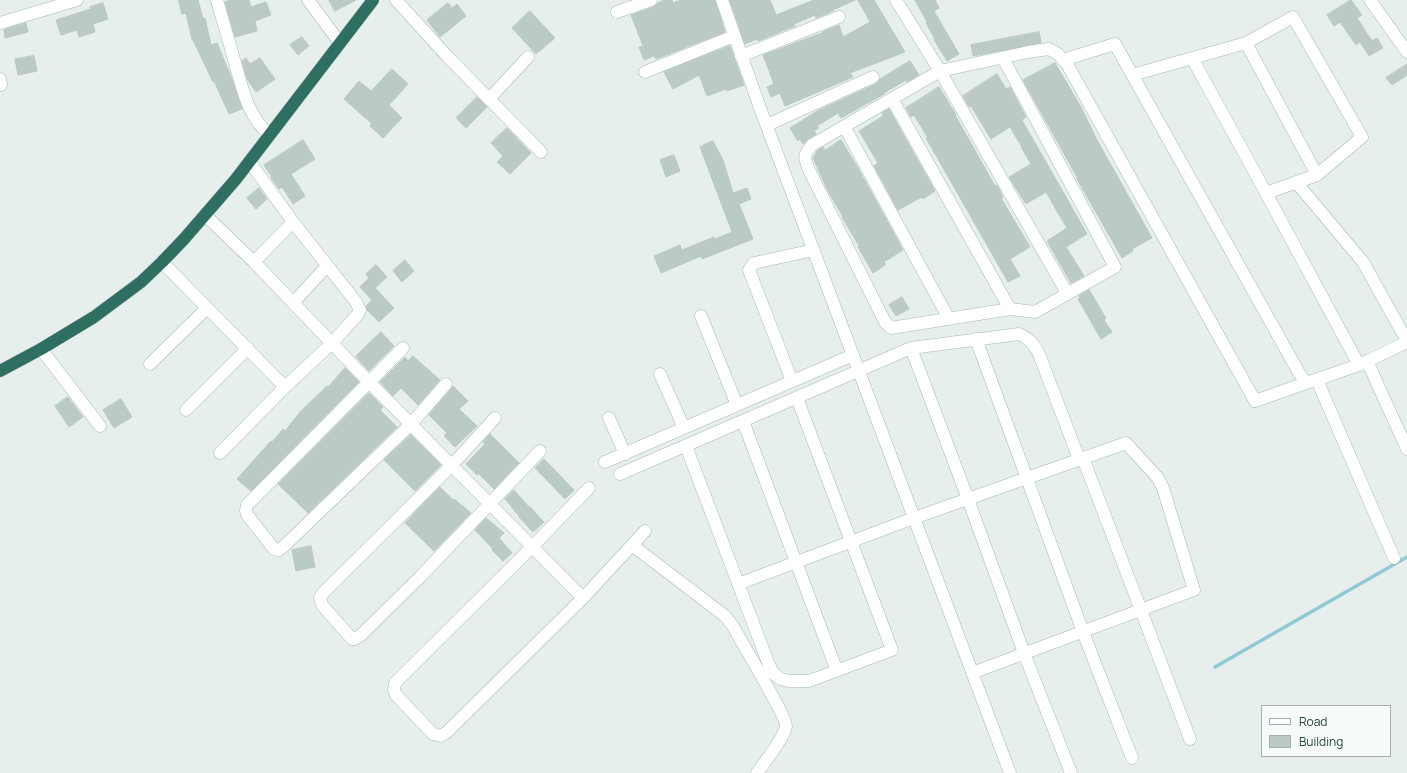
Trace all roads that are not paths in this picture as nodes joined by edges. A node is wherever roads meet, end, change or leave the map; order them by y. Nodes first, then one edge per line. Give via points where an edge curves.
1 (77, 0) edge
2 (217, 0) edge
3 (308, 0) edge
4 (373, 0) edge
5 (396, 0) edge
6 (651, 0) edge
7 (722, 0) edge
8 (896, 0) edge
9 (1370, 0) edge
10 (617, 12) dead end
11 (839, 17) dead end
12 (0, 23) edge
13 (734, 36) junction
14 (340, 43) junction
15 (1246, 43) junction
16 (1407, 52) edge
17 (741, 56) junction
18 (528, 57) dead end
19 (1003, 58) junction
20 (1192, 58) junction
21 (1063, 60) junction
22 (940, 71) junction
23 (645, 72) dead end
24 (1132, 75) junction
25 (873, 77) dead end
26 (489, 99) junction
27 (892, 99) junction
28 (767, 125) junction
29 (844, 126) junction
30 (270, 135) junction
31 (541, 152) dead end
32 (250, 162) junction
33 (1317, 175) junction
34 (1296, 182) junction
35 (1266, 193) junction
36 (205, 215) junction
37 (293, 222) junction
38 (814, 250) junction
39 (162, 262) junction
40 (254, 262) junction
41 (327, 266) junction
42 (1067, 293) junction
43 (293, 303) junction
44 (208, 308) junction
45 (1010, 309) junction
46 (701, 316) dead end
47 (949, 319) junction
48 (976, 339) junction
49 (1407, 341) edge
50 (332, 343) junction
51 (248, 348) junction
52 (403, 348) dead end
53 (911, 348) junction
54 (41, 349) junction
55 (853, 355) junction
56 (1363, 363) junction
57 (150, 364) dead end
58 (0, 371) edge
59 (859, 371) junction
60 (660, 374) dead end
61 (792, 381) junction
62 (1312, 382) junction
63 (370, 383) junction
64 (446, 384) dead end
65 (286, 387) junction
66 (797, 398) junction
67 (737, 405) junction
68 (186, 410) dead end
69 (495, 418) dead end
70 (609, 418) dead end
71 (743, 421) junction
72 (411, 424) junction
73 (100, 426) dead end
74 (684, 428) junction
75 (686, 446) junction
76 (1407, 449) edge
77 (540, 451) dead end
78 (220, 453) dead end
79 (625, 454) junction
80 (1081, 459) junction
81 (605, 462) dead end
82 (452, 465) junction
83 (620, 474) dead end
84 (1027, 478) junction
85 (589, 488) dead end
86 (968, 498) junction
87 (490, 504) junction
88 (914, 518) junction
89 (645, 531) dead end
90 (851, 542) junction
91 (632, 545) junction
92 (532, 547) junction
93 (1394, 558) dead end
94 (796, 563) junction
95 (738, 584) junction
96 (583, 598) junction
97 (1141, 610) junction
98 (1083, 632) junction
99 (1024, 654) junction
100 (837, 671) junction
101 (972, 673) junction
102 (1190, 739) dead end
103 (1132, 758) dead end
104 (757, 773) edge
105 (1010, 773) edge
106 (1071, 773) edge

1 - 12 street
2 - 30 street via 252,115 259,126
3 - 14 street
4 - 14 highway
5 - 26 street
6 - 10 street
7 - 13 street
8 - 22 street
9 - 16 street
11 - 17 street
13 - 17 street
13 - 23 street
14 - 30 highway
15 - 20 street
15 - 33 street
15 - 33 street via 1293,17 1362,137
17 - 28 street
18 - 26 street
19 - 21 street via 1049,49
19 - 22 street
19 - 42 street via 1115,267
20 - 24 street
20 - 35 street
21 - 24 street via 1114,44
21 - 62 street via 1255,401
22 - 27 street
22 - 42 street
24 - 62 street via 1294,364
25 - 28 street
26 - 31 street
27 - 29 street
27 - 45 street
28 - 38 street
29 - 47 street
29 - 47 street via 812,145 806,151 804,159 885,322 891,328
30 - 32 highway
32 - 36 highway
32 - 37 street
33 - 34 street
34 - 35 street
34 - 49 street via 1363,262
35 - 56 street
36 - 39 highway
36 - 40 street
37 - 40 street
37 - 41 street
38 - 55 street
38 - 61 street via 754,263 749,270
39 - 44 street
39 - 54 highway via 141,282 94,317
40 - 43 street
41 - 43 street
41 - 50 street via 360,310
42 - 45 street via 1035,312
43 - 50 street
44 - 51 street
44 - 57 street
45 - 47 street
46 - 67 street
48 - 53 street
48 - 80 street via 1019,334 1033,343
48 - 84 street
49 - 56 street
50 - 63 street
50 - 65 street
51 - 65 street
51 - 68 street
52 - 63 street
53 - 59 street
53 - 86 street
54 - 58 highway
54 - 73 street
55 - 59 street
55 - 61 street
56 - 62 street
56 - 76 street
59 - 66 street
59 - 88 street
60 - 74 street
61 - 67 street
62 - 93 street
63 - 72 street
63 - 72 street via 247,505 248,516 274,549 279,550 283,547
64 - 72 street
65 - 78 street
66 - 71 street
66 - 90 street
67 - 74 street
69 - 82 street
70 - 79 street
71 - 75 street
71 - 94 street
72 - 82 street
74 - 79 street
75 - 83 street
75 - 95 street
77 - 87 street
79 - 81 street
80 - 84 street
80 - 97 street
80 - 97 street via 1126,443 1158,478 1163,488 1194,590
82 - 87 street
82 - 87 street via 322,594 322,605 349,636 355,639 361,635
84 - 86 street
84 - 98 street
85 - 92 street
86 - 88 street
86 - 99 street
87 - 92 street
88 - 90 street
88 - 101 street
89 - 91 street
90 - 94 street
90 - 100 street via 892,650
91 - 96 street
91 - 104 street via 725,616 772,696 786,725 782,737
92 - 96 street
92 - 96 street via 395,683 396,695 431,732 438,736 447,732
94 - 95 street
94 - 100 street
95 - 100 street via 774,674 781,679 797,682 809,681
97 - 98 street
97 - 102 street
98 - 99 street
98 - 103 street
99 - 101 street
99 - 106 street
101 - 105 street

